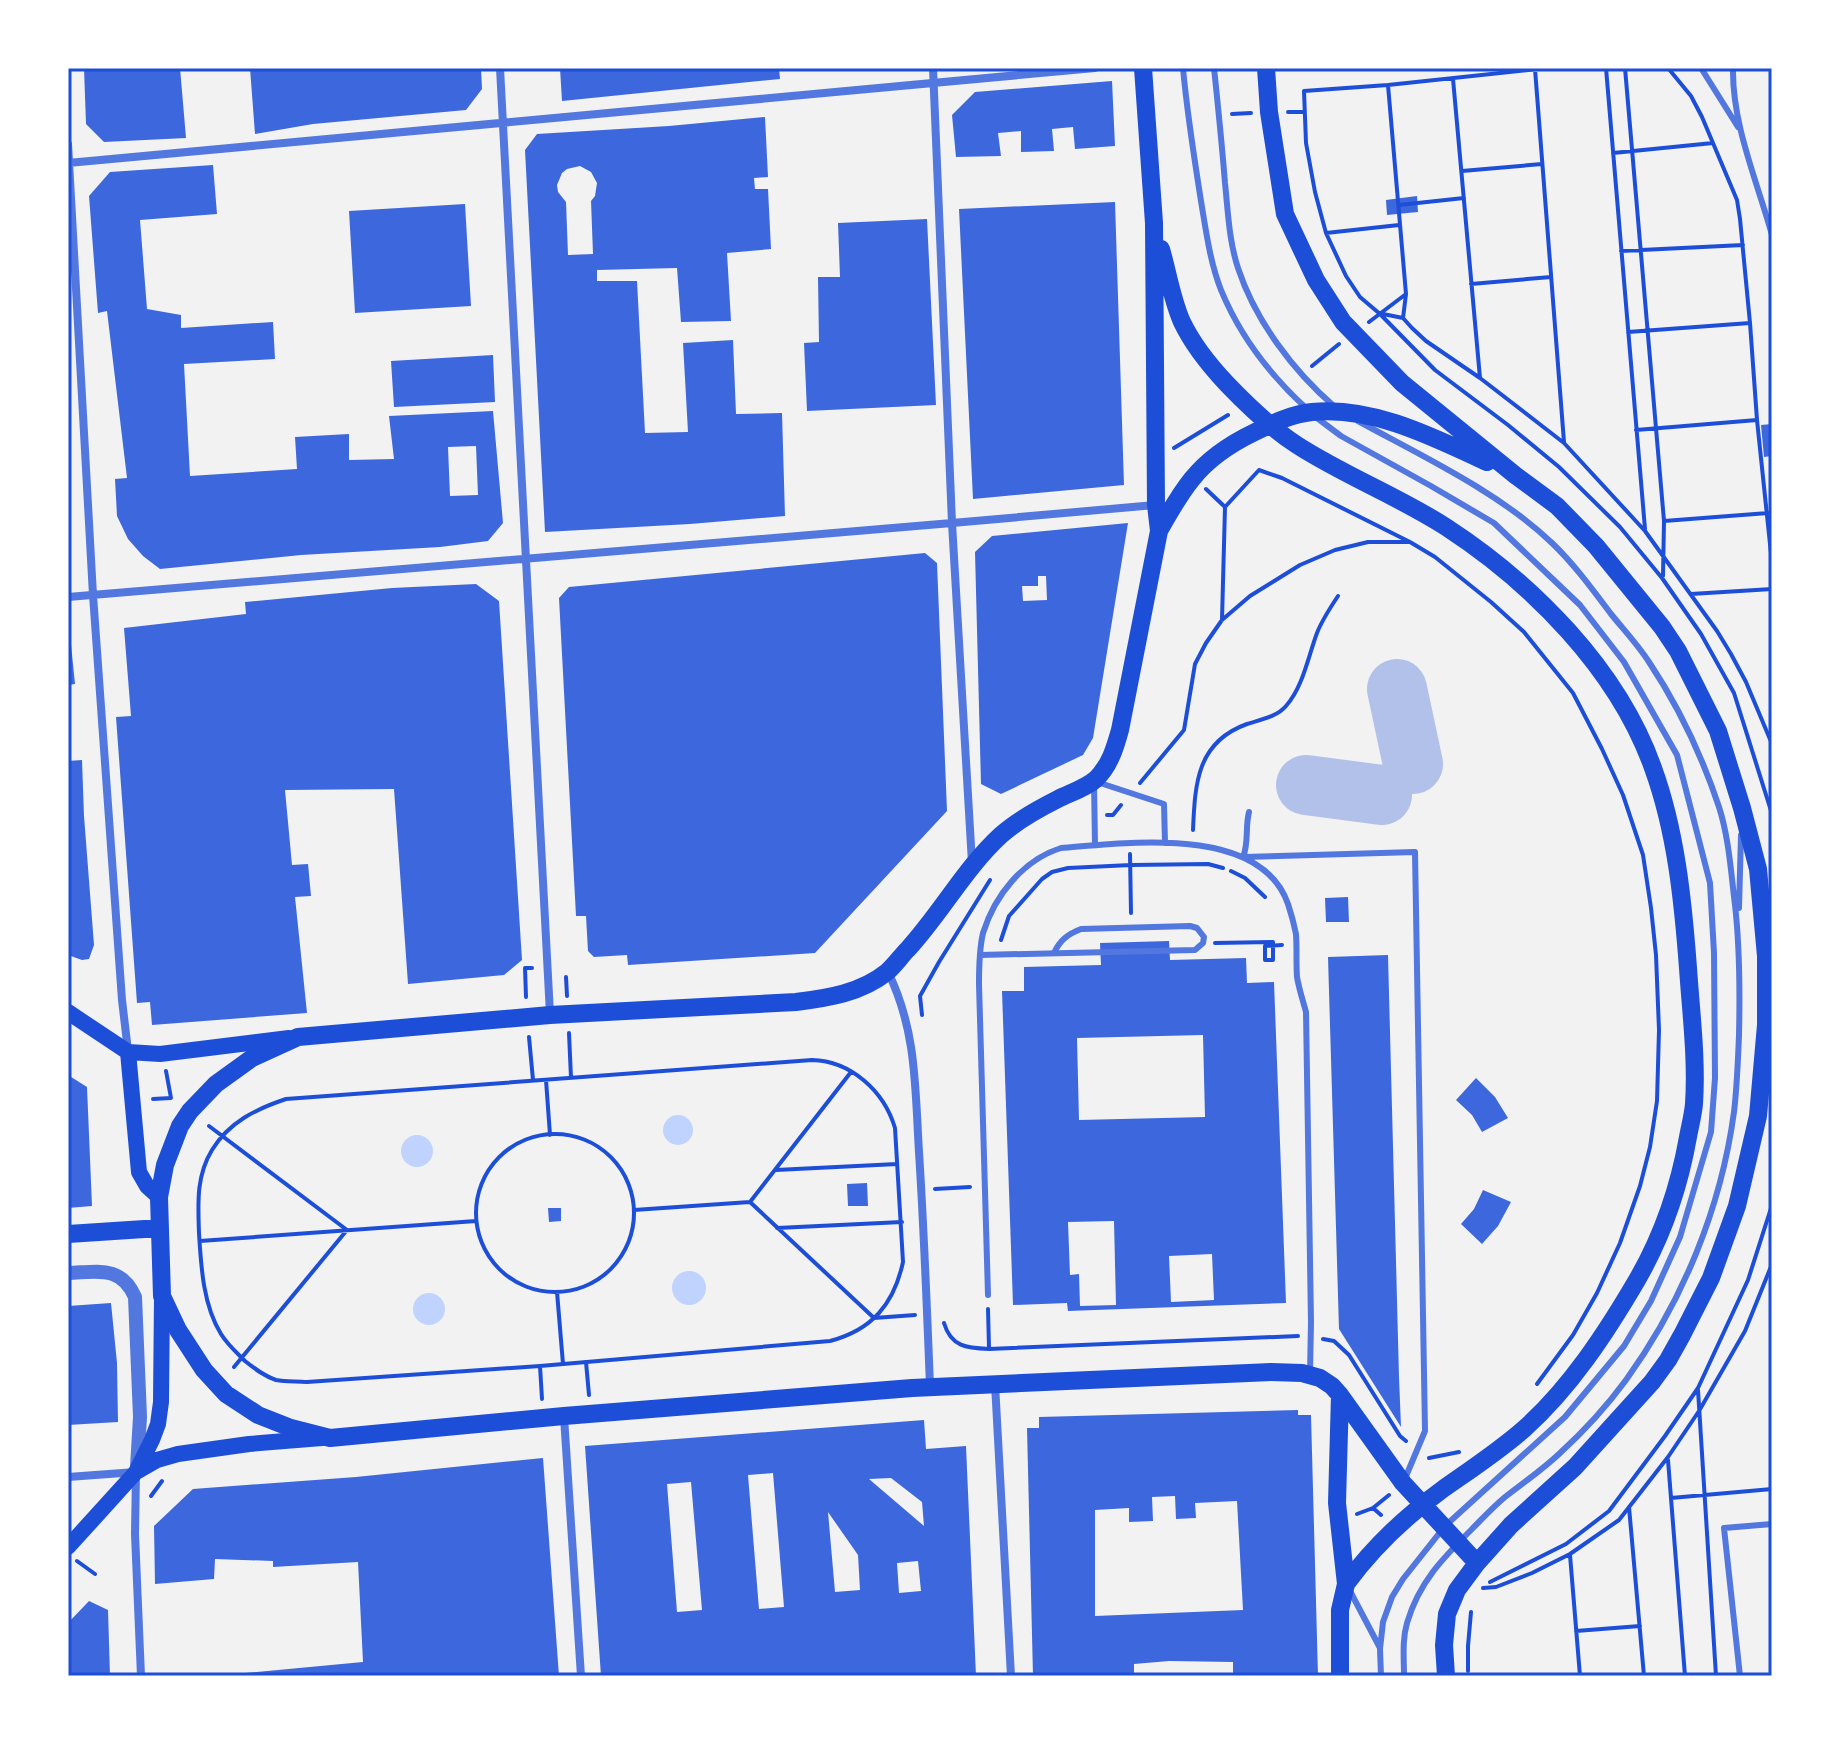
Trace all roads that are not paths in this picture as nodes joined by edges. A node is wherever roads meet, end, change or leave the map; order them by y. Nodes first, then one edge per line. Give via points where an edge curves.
1 (500, 68) edge
2 (933, 68) edge
3 (1095, 68) edge
4 (1143, 68) edge
5 (1183, 68) edge
6 (1214, 68) edge
7 (1266, 68) edge
8 (1701, 68) edge
9 (1733, 68) edge
10 (934, 83) junction
11 (502, 123) junction
12 (1740, 130) junction
13 (68, 144) edge
14 (68, 163) edge
15 (1154, 223) junction
16 (1772, 235) edge
17 (1310, 412) junction
18 (1341, 412) junction
19 (1269, 425) junction
20 (1515, 475) junction
21 (1156, 505) junction
22 (952, 523) junction
23 (1159, 531) junction
24 (526, 560) junction
25 (93, 595) junction
26 (68, 597) edge
27 (1094, 781) junction
28 (1742, 808) junction
29 (1249, 812) dead end
30 (1165, 843) junction
31 (1095, 845) junction
32 (1243, 857) junction
33 (972, 867) junction
34 (1738, 928) junction
35 (1054, 953) junction
36 (980, 955) junction
37 (888, 972) junction
38 (68, 1013) edge
39 (550, 1015) junction
40 (298, 1037) junction
41 (128, 1052) junction
42 (159, 1197) junction
43 (160, 1228) junction
44 (68, 1234) edge
45 (68, 1273) edge
46 (988, 1295) road end
47 (162, 1296) junction
48 (1310, 1375) junction
49 (995, 1383) junction
50 (930, 1387) junction
51 (1340, 1395) junction
52 (564, 1416) junction
53 (330, 1438) junction
54 (136, 1472) junction
55 (68, 1477) edge
56 (1403, 1483) junction
57 (1424, 1504) junction
58 (1772, 1524) edge
59 (1445, 1526) junction
60 (1458, 1543) junction
61 (68, 1547) edge
62 (1477, 1563) junction
63 (1346, 1584) junction
64 (1380, 1649) junction
65 (141, 1676) edge
66 (581, 1676) edge
67 (1011, 1676) edge
68 (1340, 1676) edge
69 (1381, 1676) edge
70 (1404, 1676) edge
71 (1446, 1676) edge
72 (1740, 1676) edge

1 - 11 street
2 - 10 street
3 - 10 street
4 - 15 main road
5 - 17 lane via 1210,257 1222,291 1253,350
6 - 18 lane via 1238,268 1271,333
7 - 20 main road via 1285,214 1316,280 1343,322 1402,383
8 - 12 lane
9 - 12 lane
10 - 11 street
10 - 22 street
11 - 14 street
11 - 24 street
12 - 16 lane
13 - 14 street
14 - 25 street
15 - 19 main road via 1187,331 1216,373
15 - 21 main road
17 - 18 main road
17 - 19 main road
17 - 59 lane via 1341,436 1494,523 1580,605 1624,662 1677,755 1710,883 1715,1078 1711,1132 1680,1237 1624,1346 1565,1417
18 - 20 main road via 1432,436
18 - 34 lane via 1508,507 1551,542 1648,661 1683,718 1720,811
19 - 23 main road via 1231,445 1194,477
19 - 57 main road via 1444,526 1511,574 1564,626 1612,688 1644,745 1660,786 1682,896 1694,1107 1665,1226 1612,1320 1557,1396 1524,1429
20 - 28 main road via 1557,506 1596,546 1662,627 1718,731
21 - 22 street
21 - 23 main road
22 - 24 street
22 - 33 street
23 - 27 main road via 1120,730 1106,767
24 - 25 street
24 - 39 street
25 - 26 street
25 - 41 street
27 - 30 lane via 1164,804
27 - 31 lane
27 - 33 main road via 1017,823
28 - 34 lane
28 - 62 main road via 1758,869 1766,1025 1758,1116 1737,1206 1711,1278 1660,1371 1575,1467
29 - 32 lane
30 - 31 lane
30 - 32 lane via 1213,847
31 - 36 lane via 1047,852 1017,875 990,916
32 - 48 lane via 1278,886 1296,933 1297,978 1306,1012
32 - 56 lane via 1415,852 1425,1431
33 - 37 main road
34 - 60 lane via 1737,1085 1704,1237 1661,1325 1624,1382 1559,1454
35 - 35 lane via 1189,951 1200,948 1202,932 1190,926 1081,929 1062,939
35 - 36 lane
36 - 46 lane
37 - 39 main road via 828,998
37 - 50 street via 902,1003 912,1050
38 - 41 main road
39 - 40 main road
40 - 41 main road via 160,1054
40 - 42 main road via 252,1058 196,1104 172,1144
41 - 42 main road via 139,1172
42 - 43 main road
43 - 44 main road
43 - 47 main road
45 - 54 street via 113,1273 135,1297 140,1417
47 - 53 main road via 189,1348 226,1394 258,1415
47 - 54 main road via 159,1417
48 - 49 main road
48 - 51 main road
49 - 50 main road
49 - 67 street
50 - 52 main road
51 - 56 main road
51 - 63 main road via 1337,1503
52 - 53 main road
52 - 66 street
53 - 54 main road via 178,1454
54 - 55 street
54 - 61 main road
54 - 65 street
56 - 57 main road
57 - 59 main road
57 - 63 main road via 1383,1540
58 - 72 lane via 1724,1528
59 - 60 main road
59 - 64 lane via 1392,1597
60 - 62 main road
60 - 70 lane via 1422,1586 1415,1603 1404,1642
62 - 71 main road via 1447,1614
63 - 64 lane
63 - 68 main road via 1340,1610
64 - 69 lane

